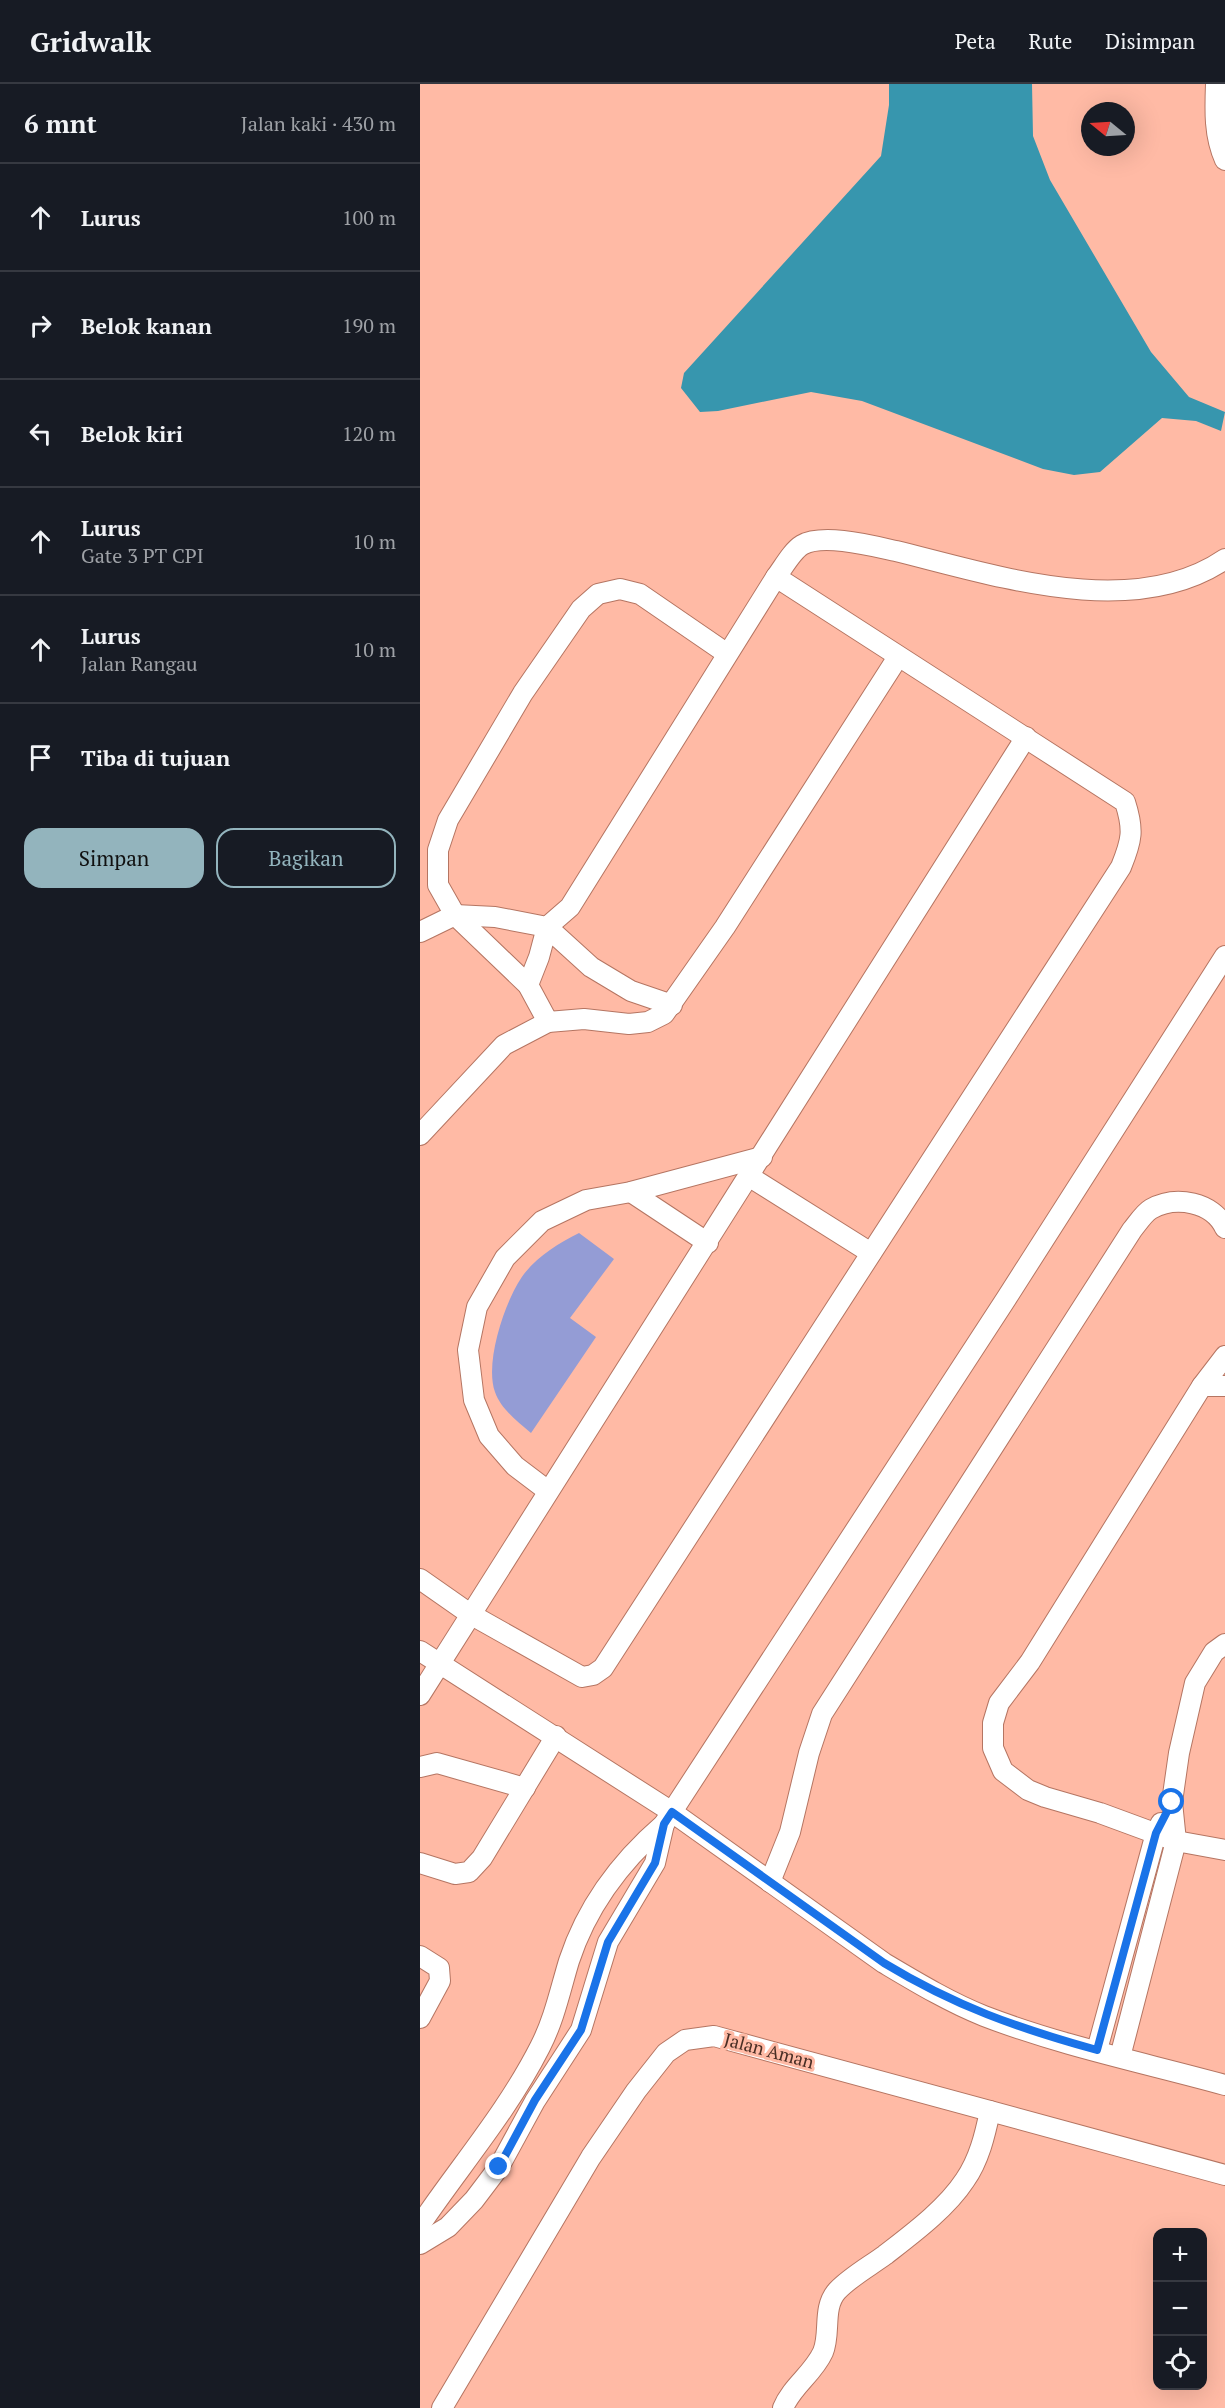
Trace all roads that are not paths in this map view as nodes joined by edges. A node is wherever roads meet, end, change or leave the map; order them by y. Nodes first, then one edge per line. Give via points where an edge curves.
1 (1216, 84) edge
2 (1225, 160) edge
3 (1225, 559) edge
4 (776, 577) junction
5 (726, 653) junction
6 (898, 657) junction
7 (1026, 737) junction
8 (455, 915) junction
9 (547, 927) junction
10 (420, 932) edge
11 (1225, 956) edge
12 (528, 985) junction
13 (672, 1005) junction
14 (548, 1022) junction
15 (420, 1135) edge
16 (762, 1157) junction
17 (750, 1177) junction
18 (631, 1192) junction
19 (1225, 1228) edge
20 (708, 1243) junction
21 (871, 1253) junction
22 (1225, 1356) edge
23 (1202, 1386) junction
24 (1225, 1386) edge
25 (548, 1491) junction
26 (420, 1579) edge
27 (470, 1614) junction
28 (1225, 1644) edge
29 (420, 1651) edge
30 (441, 1664) junction
31 (420, 1695) edge
32 (556, 1736) junction
33 (420, 1767) edge
34 (525, 1788) junction
35 (1172, 1802) junction
36 (668, 1818) junction
37 (1156, 1833) junction
38 (1176, 1841) junction
39 (1225, 1850) edge
40 (420, 1863) edge
41 (770, 1882) junction
42 (420, 1956) edge
43 (420, 2018) edge
44 (1097, 2050) junction
45 (1120, 2057) junction
46 (1225, 2085) edge
47 (990, 2111) junction
48 (1225, 2175) edge
49 (420, 2225) edge
50 (420, 2244) edge
51 (453, 2389) junction
52 (437, 2408) edge
53 (442, 2408) edge
54 (783, 2408) edge

1 - 2 street via 1219,147
3 - 4 street via 1191,576 1157,586 1096,591 1020,579 863,544 821,541 801,546
4 - 5 street
4 - 6 street
5 - 8 street via 640,594 620,589 598,594 581,609 523,693 448,820 438,850 438,885
5 - 9 street via 570,907
6 - 7 street
6 - 13 street
7 - 16 street
7 - 21 street via 1125,802 1132,823 1131,842 1120,867
8 - 9 street via 495,917
8 - 10 street
8 - 12 street
9 - 12 street
9 - 13 street via 591,967 632,991
11 - 36 street
12 - 14 street
13 - 14 street via 648,1022
14 - 15 street via 504,1045
16 - 17 street
16 - 18 street
17 - 20 street
17 - 21 street
18 - 20 street
18 - 25 street via 586,1200 542,1221 505,1258 477,1307 468,1350 474,1400 489,1436 515,1466
19 - 41 street via 1209,1209 1190,1202 1150,1209 1132,1230 822,1714 790,1832
20 - 25 street
21 - 27 street via 603,1668 582,1677
22 - 23 street
23 - 24 street
23 - 37 street via 1088,1572 999,1703 993,1723 993,1748 1003,1771 1028,1790
25 - 27 street
26 - 27 street
27 - 30 street
28 - 35 street via 1214,1652 1195,1683
29 - 30 street
30 - 31 street
30 - 32 street
32 - 34 street
32 - 36 street
33 - 34 street via 437,1763
34 - 40 street via 482,1858 469,1872 454,1874
35 - 37 street
35 - 38 street
36 - 41 street
36 - 49 street via 633,1850 589,1914 569,1962 551,2023 516,2090
36 - 50 street via 655,1863 608,1942 581,2030 535,2100 499,2167 447,2227
37 - 38 street
37 - 44 street
38 - 39 street
38 - 45 street
41 - 44 street via 884,1963 955,2003 1024,2030
42 - 43 street via 439,1968 440,1981
44 - 45 street
45 - 46 street
47 - 48 street, Jalan Aman
47 - 51 street, Jalan Aman via 714,2036 686,2040 666,2053 591,2157
47 - 54 street via 975,2161 950,2199 837,2292 830,2306 828,2337 822,2353
51 - 52 street, Jalan Aman
51 - 53 street, Jalan Aman

